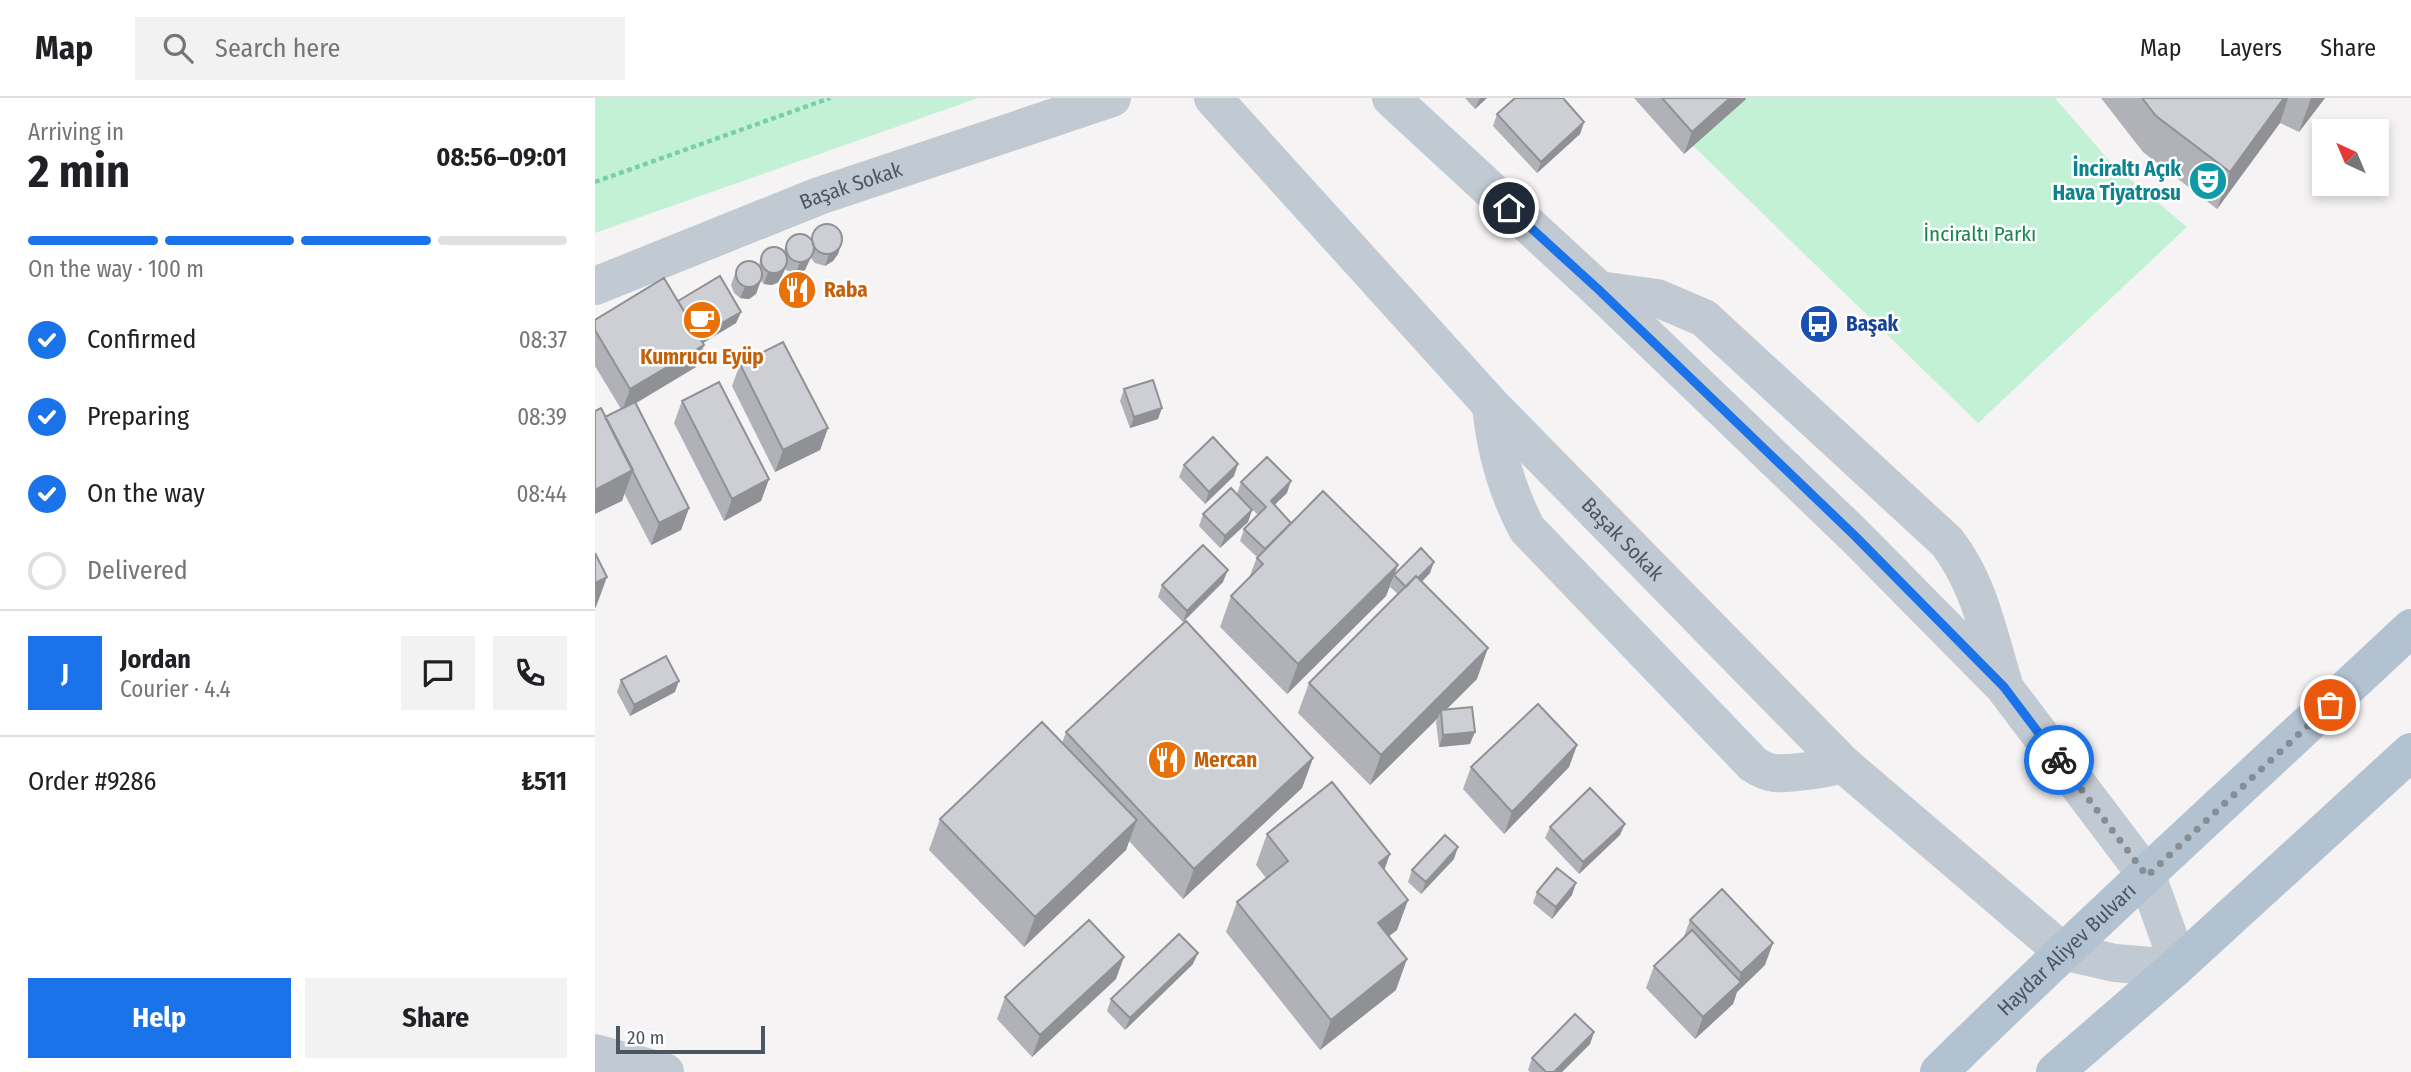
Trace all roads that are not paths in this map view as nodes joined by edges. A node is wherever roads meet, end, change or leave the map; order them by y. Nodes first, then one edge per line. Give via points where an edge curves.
1 (1112, 98) edge
2 (1213, 98) edge
3 (1391, 98) edge
4 (595, 286) edge
5 (1599, 290) junction
6 (1491, 405) junction
7 (2411, 628) edge
8 (2004, 687) junction
9 (2411, 752) edge
10 (1843, 764) junction
11 (2147, 876) junction
12 (2062, 951) junction
13 (2175, 968) junction
14 (595, 1053) edge
15 (2072, 1066) edge
16 (665, 1072) edge
17 (1939, 1072) edge

1 - 4 street, Başak Sokak via 819,197
2 - 6 street, Başak Sokak
3 - 5 street
5 - 8 street via 1855,536
5 - 8 street via 1657,299 1704,318 1947,542 1975,587
6 - 10 street, Başak Sokak
6 - 10 street via 1503,471 1527,529 1753,764 1774,773
7 - 11 main road, Haydar Aliyev Bulvarı
8 - 11 street
9 - 13 main road
10 - 12 street, Başak Sokak
11 - 12 main road, Haydar Aliyev Bulvarı
11 - 13 street via 2172,946
12 - 13 street via 2115,963
12 - 17 main road, Haydar Aliyev Bulvarı
13 - 15 main road
14 - 16 street

